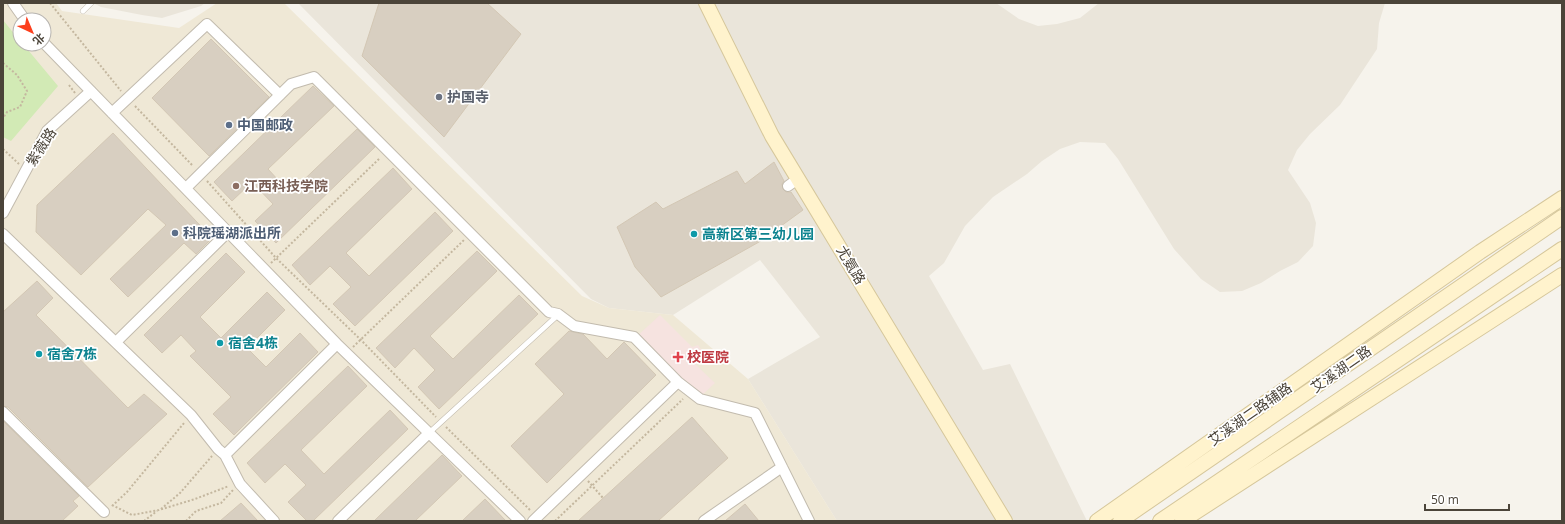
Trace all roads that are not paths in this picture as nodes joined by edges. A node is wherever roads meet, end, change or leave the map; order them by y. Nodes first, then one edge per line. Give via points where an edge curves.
1 (13, 3) edge
2 (91, 3) edge
3 (706, 3) edge
4 (83, 11) dead end
5 (19, 12) edge
6 (52, 51) edge
7 (91, 91) junction
8 (280, 95) junction
9 (112, 113) junction
10 (186, 188) junction
11 (1562, 198) edge
12 (3, 213) edge
13 (1562, 217) edge
14 (228, 232) junction
15 (3, 234) edge
16 (1562, 249) edge
17 (1562, 275) edge
18 (558, 314) junction
19 (116, 342) junction
20 (337, 344) junction
21 (678, 382) junction
22 (3, 412) edge
23 (429, 433) junction
24 (222, 452) junction
25 (782, 467) junction
26 (108, 509) road end
27 (535, 519) edge
28 (274, 521) edge
29 (338, 521) edge
30 (520, 521) edge
31 (704, 521) edge
32 (809, 521) edge
33 (1005, 521) edge
34 (1097, 521) edge
35 (1120, 521) edge
36 (1160, 521) edge
37 (1182, 521) edge

1 - 5 street
2 - 4 lane
3 - 33 main road, 尤氨路 via 793,182
6 - 7 street
7 - 9 street
7 - 12 street, 紫薇路 via 47,131
8 - 9 street via 207,24
8 - 10 street
8 - 18 street via 290,84 314,77 549,312
9 - 10 street
10 - 14 street
11 - 34 main road, 艾溪湖二路辅路 via 1480,252
13 - 35 main road, 艾溪湖二路
14 - 19 street
14 - 20 street
15 - 19 street
16 - 36 main road, 艾溪湖二路
17 - 37 main road
18 - 21 street via 574,326 634,337
18 - 23 lane
19 - 24 street via 191,415
20 - 23 street
20 - 24 street
21 - 25 street via 700,399 754,413
21 - 27 street
22 - 26 street
23 - 29 street
23 - 30 street
24 - 28 street via 240,484
25 - 31 street
25 - 32 street

